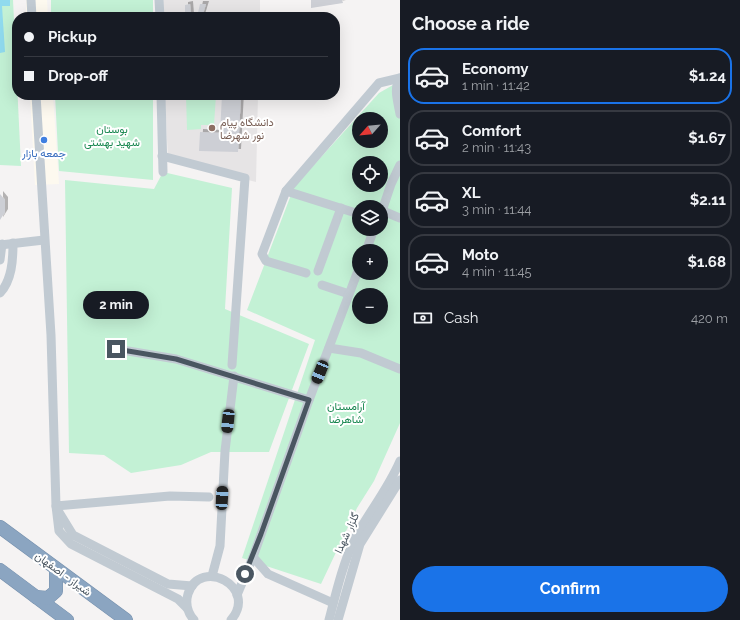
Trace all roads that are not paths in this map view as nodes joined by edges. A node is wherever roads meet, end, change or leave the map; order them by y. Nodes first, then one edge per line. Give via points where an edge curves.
1 (31, 0) edge
2 (159, 0) edge
3 (32, 12) edge
4 (160, 12) edge
5 (400, 78) edge
6 (36, 100) edge
7 (161, 100) edge
8 (400, 114) edge
9 (162, 156) junction
10 (400, 165) edge
11 (163, 172) dead end
12 (286, 191) junction
13 (386, 200) edge
14 (341, 208) junction
15 (352, 212) edge
16 (388, 215) edge
17 (400, 218) edge
18 (44, 240) junction
19 (13, 243) junction
20 (1, 244) edge
21 (0, 260) edge
22 (318, 271) dead end
23 (306, 273) dead end
24 (354, 280) edge
25 (322, 285) dead end
26 (0, 293) edge
27 (349, 294) junction
28 (329, 348) junction
29 (116, 349) dead end
30 (232, 365) dead end
31 (400, 368) edge
32 (234, 376) junction
33 (309, 400) junction
34 (400, 462) edge
35 (400, 480) edge
36 (209, 497) dead end
37 (56, 506) junction
38 (0, 527) edge
39 (253, 557) junction
40 (0, 570) edge
41 (56, 570) junction
42 (212, 576) junction
43 (192, 586) junction
44 (237, 595) junction
45 (36, 597) junction
46 (333, 603) junction
47 (187, 608) junction
48 (237, 616) edge
49 (62, 618) edge
50 (126, 620) edge
51 (194, 620) edge
52 (231, 620) edge
53 (329, 620) edge
54 (338, 620) edge

1 - 3 street
2 - 4 street
5 - 8 street via 397,82 396,98
5 - 12 street via 379,83
6 - 18 street
7 - 9 street
9 - 11 street
9 - 30 street via 245,178
10 - 13 street
12 - 14 street
12 - 23 street via 262,254 266,261
14 - 15 street
14 - 22 street
16 - 17 street
18 - 19 street
18 - 37 street via 51,334
19 - 20 street
19 - 26 street via 11,272 6,287
20 - 21 street
24 - 27 street
25 - 27 street
27 - 28 street
28 - 31 street via 361,353
28 - 33 street
29 - 32 street via 176,359
32 - 33 street
32 - 42 street via 225,451 220,546
33 - 39 street
34 - 46 street, گلزار شهدا via 354,540
35 - 54 street, گلزار شهدا via 360,544
36 - 37 street via 170,496
37 - 43 street via 74,535 168,584
37 - 47 street via 59,531 71,544 178,599
38 - 41 highway, شیراز - اصفهان
39 - 44 street
39 - 46 street via 268,574
40 - 45 highway
41 - 45 highway via 56,591 48,598
41 - 50 highway, شیراز - اصفهان
42 - 43 street via 202,578
42 - 44 street via 226,580
43 - 47 street via 187,597
44 - 48 street
45 - 49 highway
46 - 53 street, گلزار شهدا
47 - 51 street
48 - 52 street

